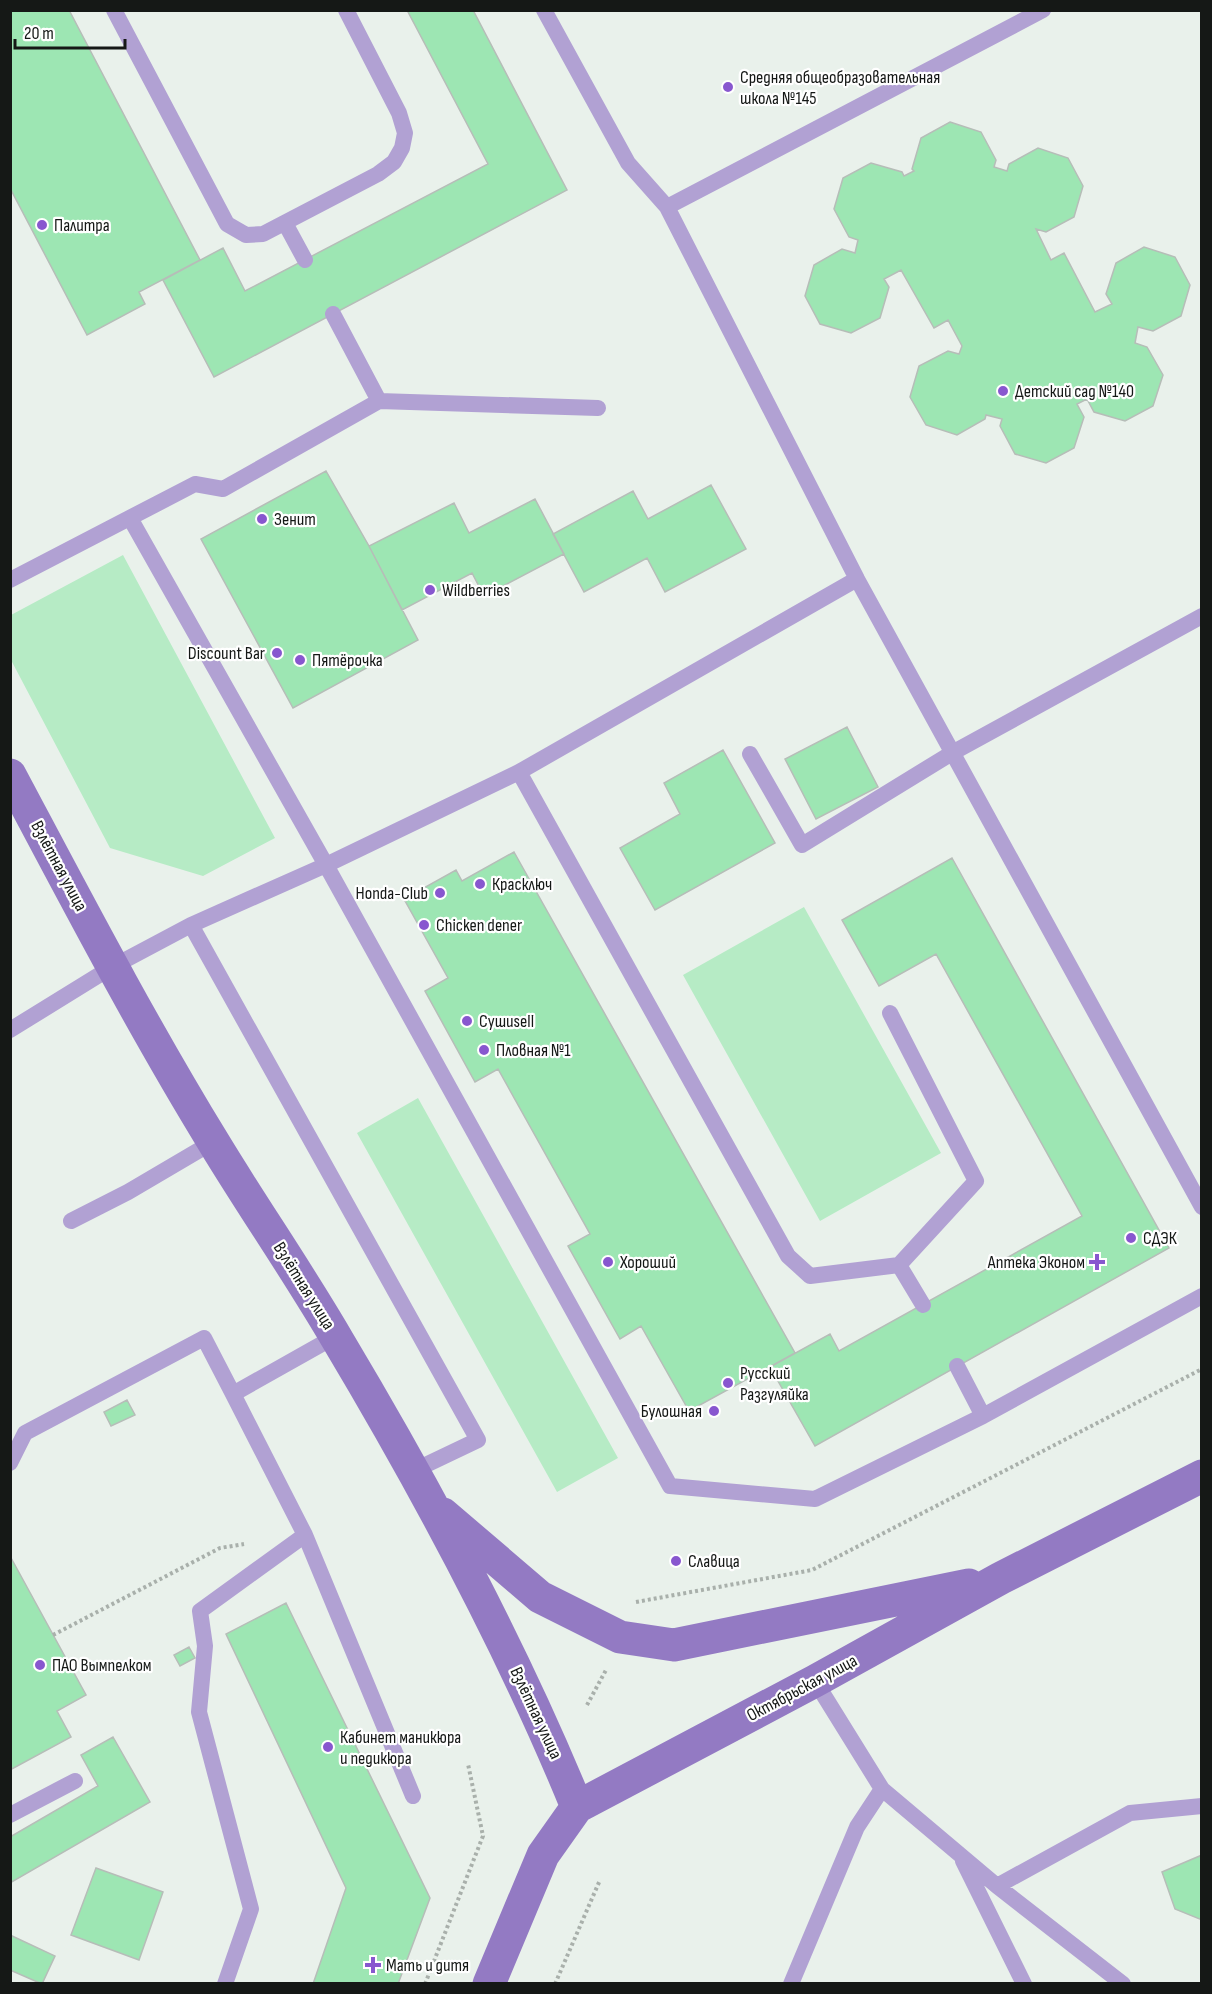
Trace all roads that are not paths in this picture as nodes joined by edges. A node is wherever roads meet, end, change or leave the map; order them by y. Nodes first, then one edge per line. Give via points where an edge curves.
1 (114, 10) edge
2 (346, 10) edge
3 (544, 10) edge
4 (1043, 10) edge
5 (667, 207) junction
6 (285, 222) junction
7 (305, 260) dead end
8 (333, 314) dead end
9 (379, 401) junction
10 (598, 408) dead end
11 (130, 518) junction
12 (857, 579) junction
13 (10, 580) edge
14 (1202, 616) edge
15 (952, 753) junction
16 (750, 754) dead end
17 (519, 772) junction
18 (10, 775) edge
19 (326, 865) junction
20 (191, 926) junction
21 (112, 967) junction
22 (890, 1013) dead end
23 (10, 1030) edge
24 (213, 1142) junction
25 (1202, 1207) edge
26 (71, 1221) dead end
27 (899, 1264) junction
28 (1202, 1296) edge
29 (923, 1305) dead end
30 (336, 1336) junction
31 (957, 1366) dead end
32 (233, 1394) junction
33 (983, 1416) junction
34 (10, 1463) edge
35 (413, 1471) junction
36 (1202, 1476) edge
37 (432, 1505) junction
38 (305, 1535) junction
39 (1001, 1578) junction
40 (815, 1681) junction
41 (75, 1781) dead end
42 (882, 1789) junction
43 (413, 1796) dead end
44 (1202, 1806) edge
45 (578, 1807) junction
46 (10, 1815) edge
47 (960, 1855) junction
48 (998, 1886) junction
49 (225, 1983) edge
50 (489, 1983) edge
51 (791, 1983) edge
52 (1024, 1983) edge
53 (1123, 1983) edge

1 - 6 lane via 227,224 246,235 263,234
2 - 6 lane via 399,112 405,133 402,148 394,162 378,174
3 - 5 lane via 628,163
4 - 5 lane
5 - 12 lane
6 - 7 lane
8 - 9 lane
9 - 10 lane
9 - 11 lane via 223,489 195,484
11 - 13 lane
11 - 19 lane
12 - 15 lane
12 - 17 lane
14 - 15 lane
15 - 16 lane via 802,845
15 - 25 lane
17 - 19 lane
17 - 27 lane via 788,1256 810,1276
18 - 21 main road, Взлётная улица
19 - 20 lane
19 - 33 lane via 670,1486 815,1499
20 - 21 lane
20 - 35 lane via 478,1440
21 - 23 lane
21 - 24 main road, Взлётная улица
22 - 27 lane via 976,1181
24 - 26 lane
24 - 30 main road, Взлётная улица
27 - 29 lane
28 - 33 lane
30 - 32 lane
30 - 35 main road, Взлётная улица
31 - 33 lane
32 - 34 lane via 204,1338 25,1433
32 - 38 lane
35 - 37 main road, Взлётная улица
36 - 39 main road, Октябрьская улица
37 - 39 main road via 540,1597 620,1636 674,1646
37 - 45 main road, Взлётная улица via 545,1727
38 - 43 lane
38 - 49 lane via 200,1611 205,1646 199,1712 251,1909
39 - 40 main road, Октябрьская улица
40 - 42 lane
40 - 45 main road, Октябрьская улица
41 - 46 lane
42 - 47 lane
42 - 51 lane via 857,1827
44 - 48 lane via 1130,1813
45 - 50 main road, Октябрьская улица via 543,1855
47 - 48 lane
47 - 52 lane
48 - 53 lane

